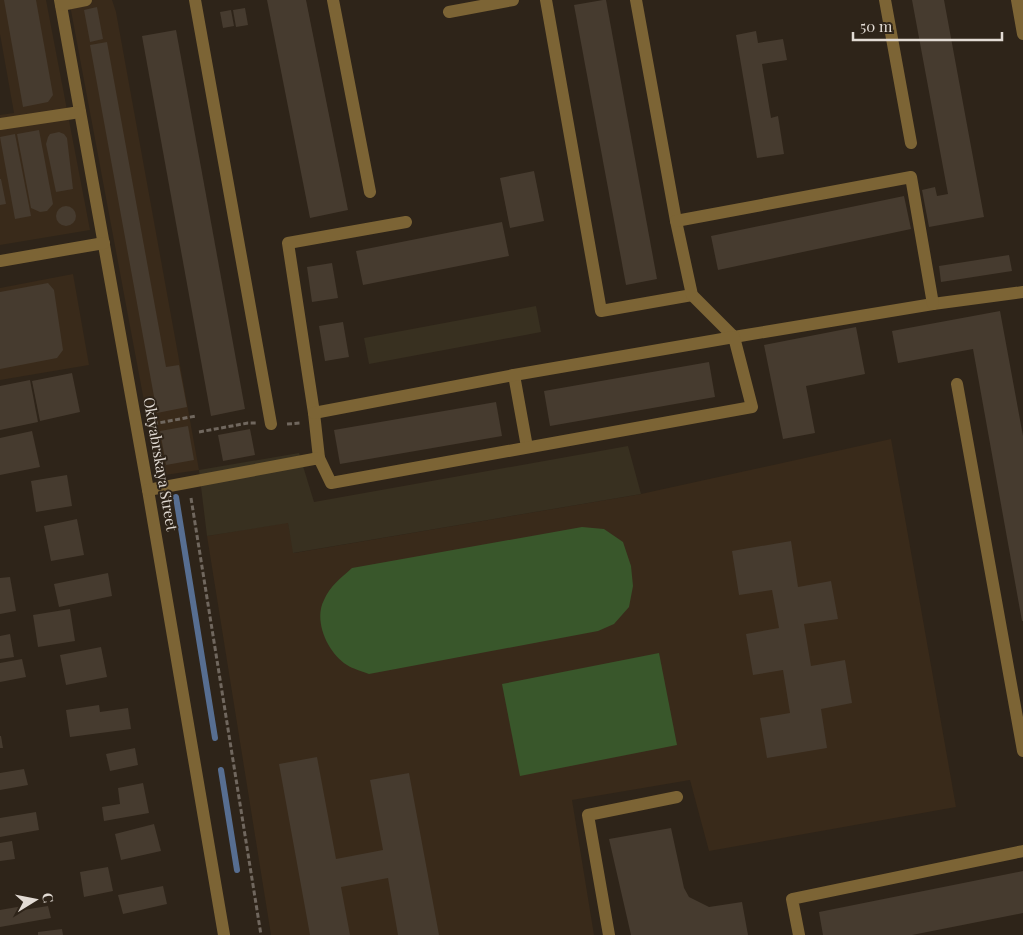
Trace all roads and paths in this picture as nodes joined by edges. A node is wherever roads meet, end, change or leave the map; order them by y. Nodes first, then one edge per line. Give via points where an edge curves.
1 (86, 0) edge
2 (195, 0) edge
3 (333, 0) edge
4 (513, 0) edge
5 (546, 0) edge
6 (636, 0) edge
7 (885, 0) edge
8 (1017, 0) edge
9 (60, 2) edge
10 (449, 12) dead end
11 (1023, 34) edge
12 (80, 112) junction
13 (0, 124) edge
14 (911, 143) dead end
15 (370, 192) dead end
16 (676, 221) junction
17 (406, 222) dead end
18 (104, 243) junction
19 (0, 261) edge
20 (1023, 292) edge
21 (692, 295) junction
22 (933, 304) junction
23 (734, 337) junction
24 (514, 375) junction
25 (957, 384) dead end
26 (314, 413) junction
27 (196, 416) dead end
28 (153, 424) dead end
29 (271, 424) dead end
30 (527, 447) junction
31 (319, 458) junction
32 (188, 482) junction
33 (148, 490) junction
34 (1023, 751) edge
35 (677, 797) dead end
36 (1023, 851) edge
37 (224, 935) edge
38 (260, 935) edge
39 (609, 935) edge
40 (799, 935) edge

1 - 9 street
2 - 29 street
3 - 15 street
4 - 10 street
5 - 21 street via 601,311
6 - 16 street
7 - 14 street
8 - 11 street
9 - 12 street, Oktyabrskaya Street
12 - 13 street
12 - 18 street, Oktyabrskaya Street
16 - 21 street
16 - 22 street via 911,177
17 - 26 street via 288,243
18 - 19 street
18 - 33 street, Oktyabrskaya Street
20 - 22 street
21 - 23 street
22 - 23 street
23 - 24 street
23 - 30 street via 752,407
24 - 26 street
24 - 30 street
25 - 34 street
26 - 31 street
27 - 28 path
30 - 31 street via 331,483
31 - 32 street
32 - 33 street
32 - 38 path
33 - 37 street, Oktyabrskaya Street
35 - 39 street via 588,815
36 - 40 street via 792,899

